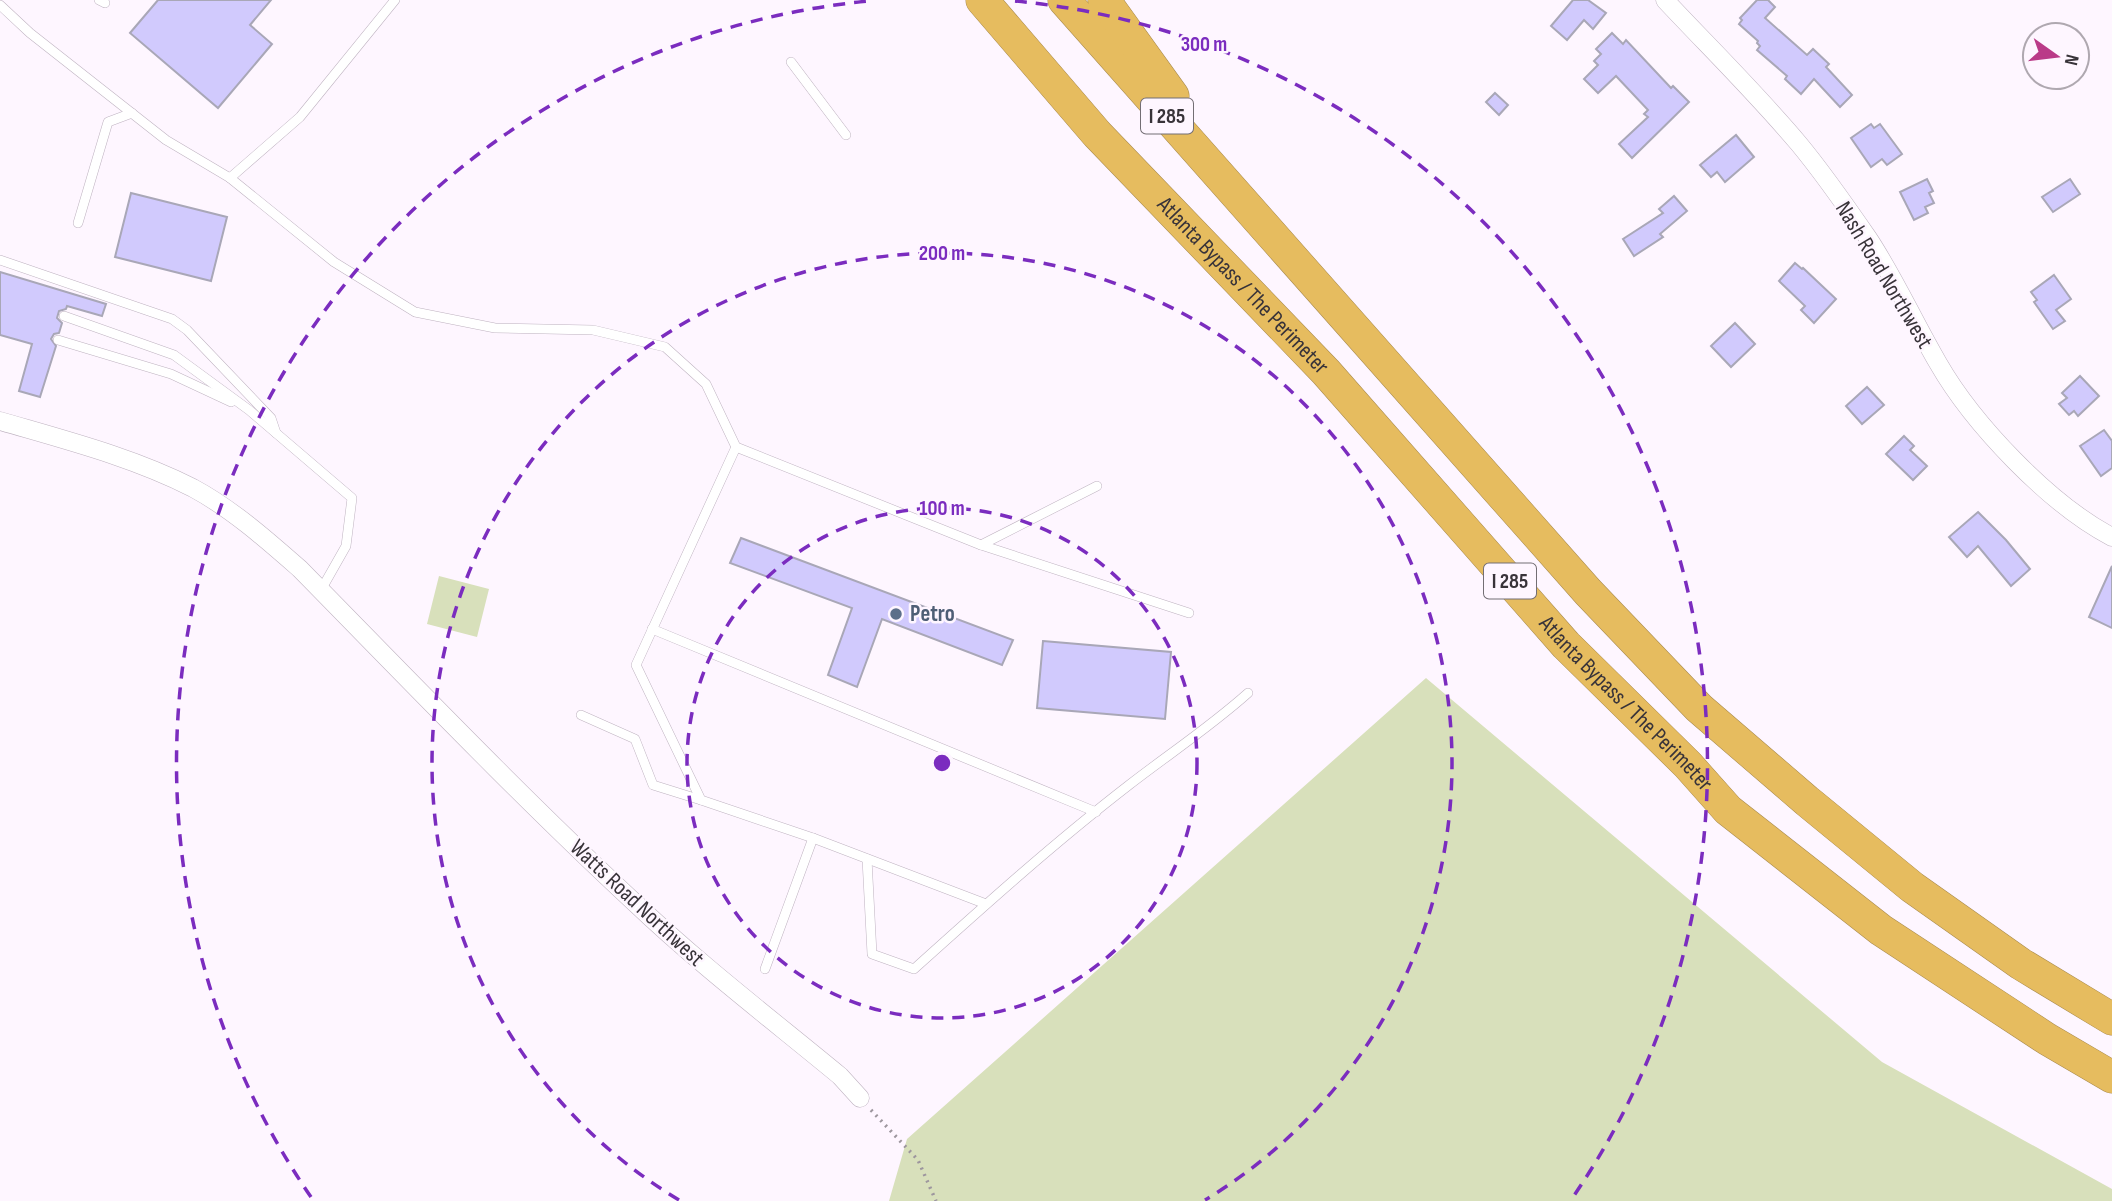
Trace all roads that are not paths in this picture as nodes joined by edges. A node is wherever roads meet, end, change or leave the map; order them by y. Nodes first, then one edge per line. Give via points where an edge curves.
1 (395, 0) edge
2 (959, 0) edge
3 (982, 0) edge
4 (1064, 0) edge
5 (1104, 0) edge
6 (1665, 0) edge
7 (0, 5) edge
8 (791, 62) dead end
9 (132, 113) junction
10 (1097, 134) junction
11 (846, 135) dead end
12 (230, 177) junction
13 (78, 223) dead end
14 (1269, 231) junction
15 (0, 260) edge
16 (64, 316) dead end
17 (58, 340) dead end
18 (249, 410) junction
19 (0, 421) edge
20 (277, 434) junction
21 (736, 447) junction
22 (1097, 485) dead end
23 (2112, 537) edge
24 (981, 545) junction
25 (321, 590) junction
26 (1189, 613) dead end
27 (652, 629) junction
28 (1248, 693) dead end
29 (581, 715) dead end
30 (701, 800) junction
31 (1096, 812) junction
32 (813, 838) junction
33 (867, 859) junction
34 (986, 904) junction
35 (765, 969) dead end
36 (2112, 1020) edge
37 (2112, 1077) edge
38 (860, 1098) road end

1 - 12 lane via 300,117
2 - 10 highway
3 - 10 highway, Atlanta Bypass / The Perimeter / I 285
4 - 14 highway, I 285
5 - 14 highway
6 - 23 street, Nash Road Northwest via 1799,145 1869,239 1963,402 1999,444 2064,505
7 - 9 lane
8 - 11 lane
9 - 12 lane via 166,140
9 - 13 lane via 108,122
10 - 37 highway, Atlanta Bypass / The Perimeter / I 285 via 1326,372 1566,645 1728,810 1881,930
12 - 21 lane via 334,262 415,312 495,328 593,331 665,347 706,384
14 - 36 highway, I 285 via 1588,593 1699,708 1912,887 2021,964
15 - 20 lane via 172,319 271,418
16 - 18 lane via 174,355
17 - 18 lane via 171,374
18 - 20 lane
19 - 25 street, Watts Road Northwest via 130,461 194,489 264,537
20 - 25 lane via 352,498 346,546
21 - 24 lane
21 - 27 lane
22 - 24 lane
24 - 26 lane
25 - 38 street, Watts Road Northwest via 635,903 840,1076
27 - 30 lane via 636,665
27 - 31 lane
28 - 31 lane
29 - 30 lane via 635,739 653,785
30 - 32 lane
31 - 34 lane
32 - 33 lane
32 - 35 lane
33 - 34 lane
33 - 34 lane via 872,954 914,969

